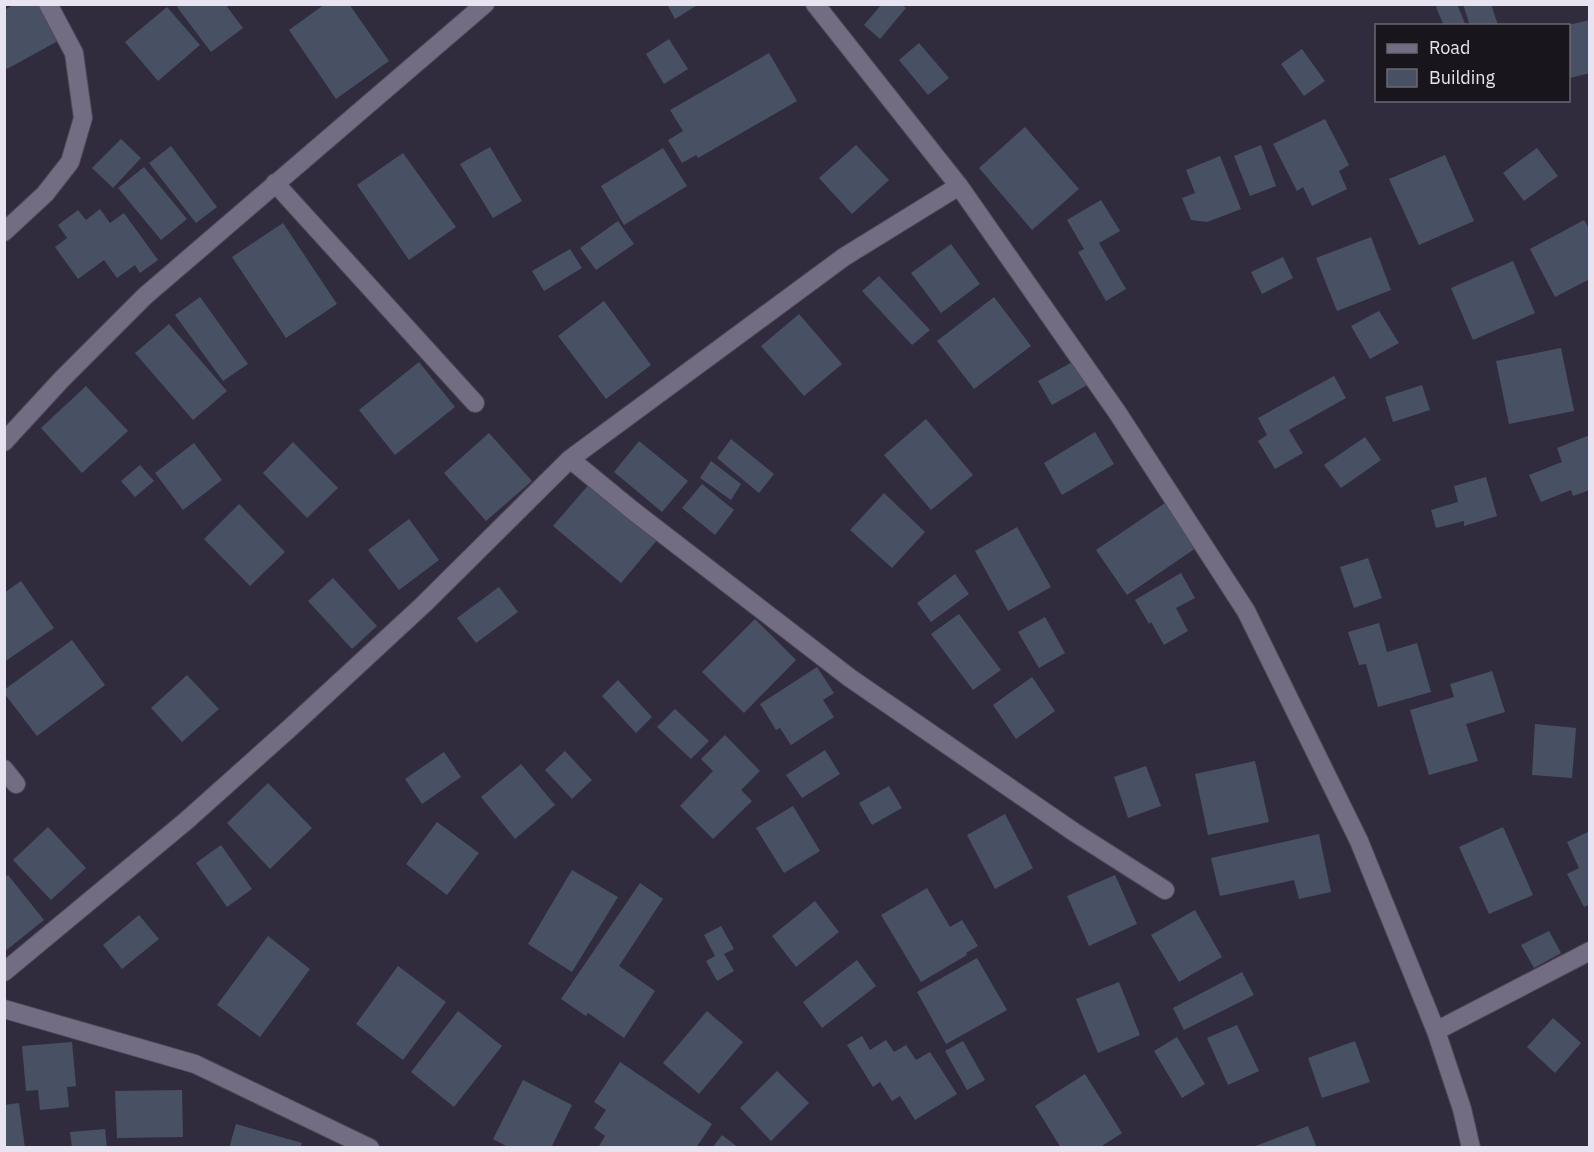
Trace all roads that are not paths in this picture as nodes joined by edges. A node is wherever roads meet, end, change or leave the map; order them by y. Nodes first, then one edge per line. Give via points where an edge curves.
1 (48, 4) edge
2 (485, 4) edge
3 (815, 4) edge
4 (275, 183) junction
5 (959, 186) junction
6 (4, 232) edge
7 (475, 403) dead end
8 (4, 442) edge
9 (570, 459) junction
10 (1165, 890) dead end
11 (1590, 951) edge
12 (4, 972) edge
13 (4, 1009) edge
14 (1436, 1031) junction
15 (369, 1148) edge
16 (1470, 1148) edge

1 - 6 street via 74,54 83,118 70,162 45,194
2 - 4 street
3 - 5 street
4 - 7 street
4 - 8 street via 145,296
5 - 9 street via 844,257
5 - 14 street via 1117,412 1246,611 1359,841
9 - 10 street via 850,678
9 - 12 street via 424,604 291,727 186,821
11 - 14 street
13 - 15 street via 195,1064
14 - 16 street via 1462,1109

